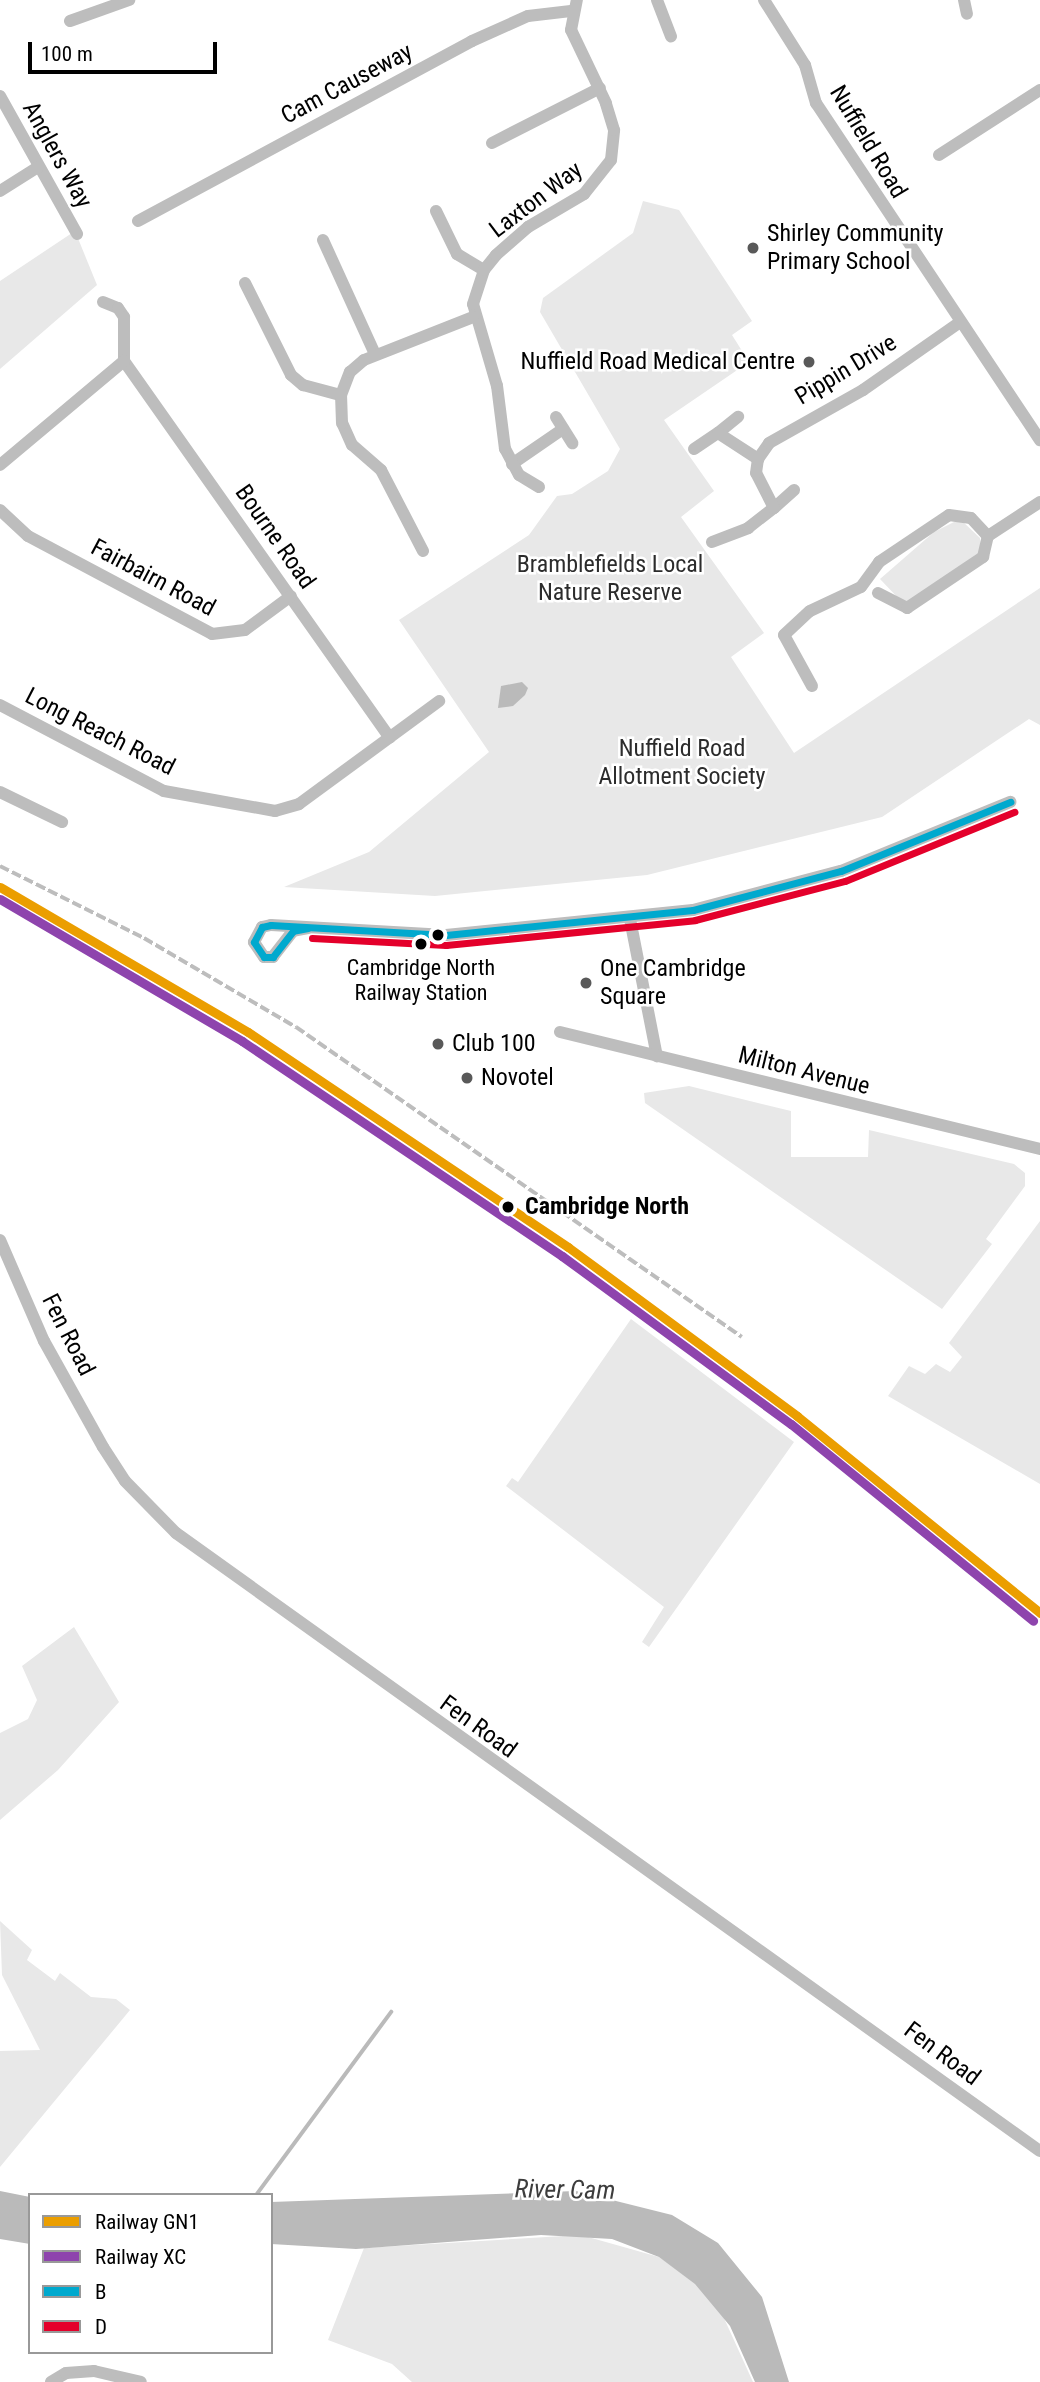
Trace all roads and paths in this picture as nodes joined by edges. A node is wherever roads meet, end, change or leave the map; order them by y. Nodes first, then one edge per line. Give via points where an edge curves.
1 (129, 0) edge
2 (657, 0) edge
3 (764, 0) edge
4 (964, 0) edge
5 (574, 6) edge
6 (967, 15) dead end
7 (70, 22) dead end
8 (671, 36) dead end
9 (600, 88) junction
10 (1040, 90) edge
11 (0, 96) edge
12 (492, 143) dead end
13 (939, 155) dead end
14 (38, 167) junction
15 (0, 191) edge
16 (436, 211) dead end
17 (138, 221) dead end
18 (77, 234) dead end
19 (323, 240) dead end
20 (484, 270) junction
21 (245, 283) dead end
22 (103, 302) dead end
23 (473, 317) junction
24 (960, 322) junction
25 (375, 354) junction
26 (124, 361) junction
27 (341, 395) junction
28 (556, 417) dead end
29 (738, 417) dead end
30 (563, 429) junction
31 (718, 433) junction
32 (1040, 440) edge
33 (572, 443) dead end
34 (694, 449) dead end
35 (758, 459) junction
36 (512, 464) junction
37 (0, 465) edge
38 (539, 487) dead end
39 (794, 490) dead end
40 (1040, 502) edge
41 (774, 508) junction
42 (0, 510) edge
43 (988, 536) junction
44 (712, 542) dead end
45 (423, 551) dead end
46 (878, 593) dead end
47 (291, 596) junction
48 (903, 609) junction
49 (900, 622) dead end
50 (770, 631) dead end
51 (784, 635) junction
52 (813, 686) dead end
53 (439, 701) dead end
54 (0, 705) edge
55 (390, 738) junction
56 (0, 792) edge
57 (1010, 802) dead end
58 (62, 822) dead end
59 (630, 919) junction
60 (271, 925) junction
61 (308, 928) junction
62 (285, 945) junction
63 (560, 1032) dead end
64 (657, 1056) junction
65 (1040, 1149) edge
66 (0, 1240) edge
67 (1040, 2151) edge
68 (51, 2382) edge
69 (141, 2382) edge

1 - 7 street
2 - 8 street
3 - 24 street, Nuffield Road via 804,65 816,103
4 - 6 street
5 - 9 street, Laxton Way via 571,30
5 - 17 street, Cam Causeway via 544,11 472,41
9 - 12 street
9 - 20 street, Laxton Way via 614,131 606,171 584,194 509,242
10 - 13 street
11 - 14 street, Anglers Way
14 - 15 street
14 - 18 street, Anglers Way
16 - 20 street via 457,254
19 - 25 street
20 - 23 street, Laxton Way via 474,291
21 - 27 street via 291,375 303,385
22 - 26 street via 118,308 124,317
23 - 25 street
23 - 36 street, Laxton Way via 497,386 505,449
24 - 32 street, Nuffield Road
24 - 35 street, Pippin Drive via 863,390 786,430
25 - 27 street via 350,372
26 - 37 street
26 - 47 street, Bourne Road
27 - 45 street via 342,424 352,445 381,470
28 - 30 street
29 - 31 street
30 - 33 street
30 - 36 street
31 - 34 street
31 - 35 street
35 - 41 street via 757,478
36 - 38 street
39 - 41 street
40 - 43 street
41 - 44 street via 748,528
42 - 47 street, Fairbairn Road via 28,536 204,631 244,630
43 - 48 street via 982,557
43 - 51 street via 971,518 949,515 886,556 860,587 825,601
46 - 48 street
47 - 55 street, Bourne Road
48 - 49 street
50 - 51 street
51 - 52 street
53 - 55 street, Long Reach Road
54 - 55 street, Long Reach Road via 164,791 275,811 299,804
56 - 58 street
57 - 59 street via 794,885
59 - 61 street via 409,936
59 - 64 street
60 - 61 street
60 - 62 street via 279,928
60 - 62 street via 256,934 257,951 273,957
61 - 62 street via 293,931
63 - 64 street, Milton Avenue
64 - 65 street, Milton Avenue
66 - 67 street, Fen Road via 44,1341 103,1447 125,1480 176,1533
68 - 69 street via 66,2373 94,2371

